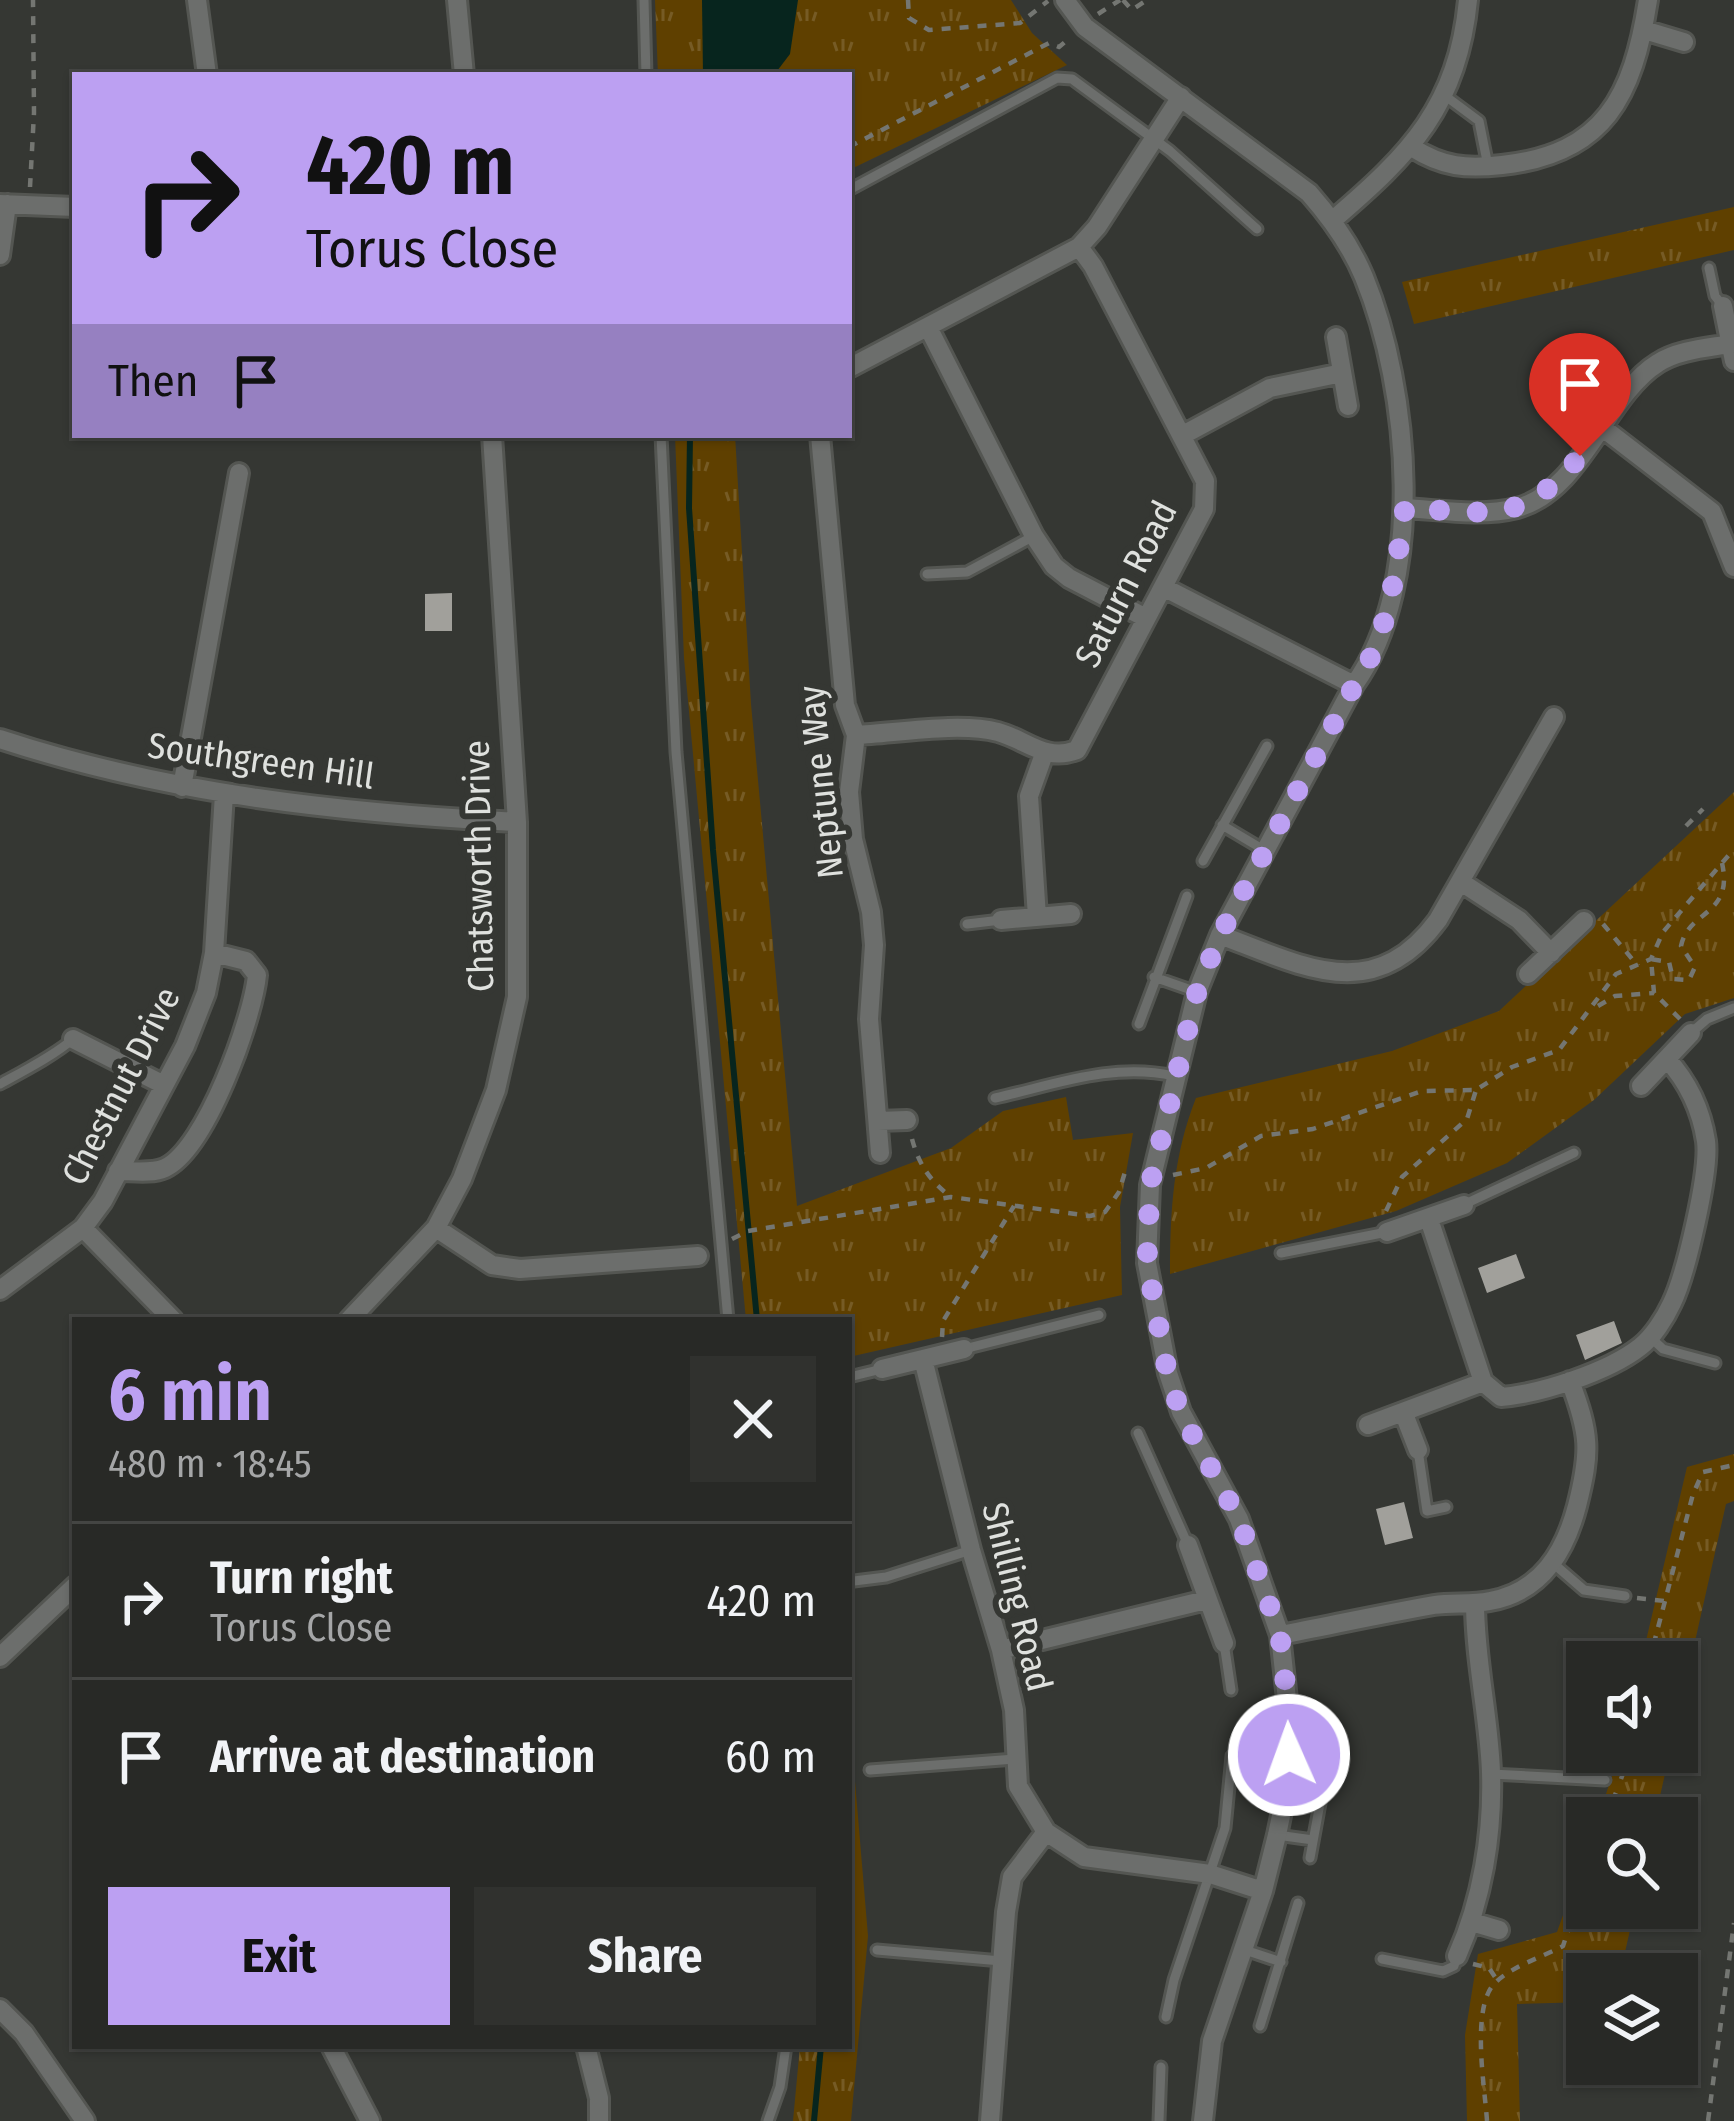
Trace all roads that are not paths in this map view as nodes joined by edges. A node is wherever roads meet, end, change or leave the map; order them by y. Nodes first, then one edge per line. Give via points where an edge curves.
1 (197, 0) edge
2 (458, 0) edge
3 (644, 0) edge
4 (1065, 0) edge
5 (1468, 0) edge
6 (1648, 0) edge
7 (1644, 30) junction
8 (1684, 42) dead end
9 (208, 72) edge
10 (464, 72) edge
11 (646, 72) edge
12 (1444, 95) junction
13 (1180, 97) junction
14 (1154, 141) junction
15 (1413, 148) junction
16 (1488, 166) junction
17 (852, 188) edge
18 (4, 204) edge
19 (72, 207) edge
20 (1333, 220) junction
21 (1257, 229) dead end
22 (1078, 247) junction
23 (0, 255) edge
24 (1709, 268) dead end
25 (1723, 306) joint
26 (929, 328) junction
27 (1336, 337) dead end
28 (1732, 352) edge
29 (852, 364) edge
30 (1342, 373) junction
31 (1348, 406) dead end
32 (1603, 428) junction
33 (1183, 435) junction
34 (492, 438) edge
35 (661, 438) edge
36 (820, 438) edge
37 (239, 473) dead end
38 (1405, 508) junction
39 (1034, 536) junction
40 (1734, 567) edge
41 (927, 574) dead end
42 (1163, 587) junction
43 (1144, 617) junction
44 (1354, 686) junction
45 (1554, 717) dead end
46 (856, 735) junction
47 (0, 739) edge
48 (1267, 746) dead end
49 (1044, 754) junction
50 (182, 787) junction
51 (224, 794) junction
52 (518, 821) junction
53 (1222, 825) junction
54 (1264, 850) junction
55 (1203, 861) dead end
56 (1461, 882) junction
57 (1187, 896) dead end
58 (1071, 914) dead end
59 (1037, 917) junction
60 (1589, 917) road end
61 (1001, 920) joint
62 (967, 924) dead end
63 (1220, 935) junction
64 (214, 953) junction
65 (1551, 953) junction
66 (1528, 974) dead end
67 (1154, 977) junction
68 (1197, 992) junction
69 (1734, 1008) edge
70 (1139, 1024) dead end
71 (1691, 1033) joint
72 (73, 1039) joint
73 (1667, 1059) junction
74 (1174, 1076) junction
75 (0, 1084) edge
76 (164, 1085) junction
77 (1641, 1086) dead end
78 (995, 1099) dead end
79 (908, 1120) road end
80 (878, 1121) junction
81 (880, 1153) dead end
82 (1574, 1153) dead end
83 (118, 1171) junction
84 (1463, 1205) joint
85 (1429, 1220) junction
86 (83, 1228) junction
87 (436, 1228) junction
88 (1387, 1232) joint
89 (1281, 1253) dead end
90 (698, 1256) dead end
91 (0, 1290) edge
92 (1099, 1315) dead end
93 (170, 1317) edge
94 (353, 1317) edge
95 (728, 1317) edge
96 (1650, 1337) junction
97 (954, 1352) joint
98 (923, 1359) junction
99 (1715, 1364) dead end
100 (882, 1369) joint
101 (852, 1376) edge
102 (1570, 1381) junction
103 (1483, 1382) junction
104 (1404, 1414) junction
105 (1368, 1425) dead end
106 (1138, 1433) dead end
107 (1418, 1450) joint
108 (1446, 1507) dead end
109 (1188, 1545) joint
110 (971, 1550) junction
111 (1554, 1564) junction
112 (854, 1581) dead end
113 (72, 1589) edge
114 (1625, 1596) road end
115 (1206, 1600) junction
116 (1474, 1603) junction
117 (1280, 1635) junction
118 (1225, 1643) joint
119 (1001, 1650) junction
120 (0, 1658) edge
121 (1231, 1690) dead end
122 (1326, 1737) dead end
123 (1232, 1756) dead end
124 (1016, 1759) junction
125 (870, 1770) dead end
126 (1491, 1774) junction
127 (1605, 1780) dead end
128 (1046, 1832) junction
129 (1277, 1835) junction
130 (1313, 1840) junction
131 (1310, 1858) dead end
132 (1210, 1874) junction
133 (1264, 1891) junction
134 (1298, 1903) dead end
135 (1472, 1922) junction
136 (1499, 1930) dead end
137 (1241, 1948) junction
138 (877, 1950) dead end
139 (1456, 1956) joint
140 (1382, 1959) dead end
141 (1001, 1961) junction
142 (1280, 1961) junction
143 (0, 2008) edge
144 (1166, 2017) dead end
145 (1260, 2026) dead end
146 (333, 2049) edge
147 (587, 2049) edge
148 (786, 2049) edge
149 (1161, 2067) dead end
150 (85, 2121) edge
151 (370, 2121) edge
152 (599, 2121) edge
153 (768, 2121) edge
154 (990, 2121) edge
155 (1159, 2121) edge
156 (1203, 2121) edge

1 - 9 street
2 - 10 street
3 - 11 lane
4 - 13 street via 1085,27
5 - 12 street via 1464,42
6 - 7 street
7 - 8 street
7 - 16 street via 1603,125 1553,156
12 - 15 street
12 - 16 lane via 1480,122
13 - 14 street
13 - 20 street via 1310,193
14 - 17 lane via 1072,79 1057,78
14 - 21 lane
14 - 22 street
15 - 16 street via 1437,163
15 - 20 street
18 - 19 street
18 - 23 street
20 - 38 street via 1383,334
22 - 26 street
22 - 33 street, Saturn Road
24 - 25 lane
25 - 28 street
26 - 29 street
26 - 39 street
27 - 30 street
28 - 32 street via 1658,362
30 - 31 street
30 - 33 street via 1270,388
32 - 38 street via 1537,500 1486,512
32 - 40 street via 1712,512
33 - 42 street, Saturn Road via 1207,493
34 - 52 street, Chatsworth Drive
35 - 95 lane via 676,752
36 - 46 street, Neptune Way via 844,705
37 - 50 street
38 - 44 street via 1391,599 1373,658
39 - 41 lane via 967,572
39 - 43 street via 1069,578
42 - 43 street, Saturn Road
42 - 44 street
43 - 49 street, Saturn Road via 1077,750
44 - 54 street
45 - 56 street
46 - 49 street via 977,730
46 - 80 street, Neptune Way via 849,792 874,945 869,1019
47 - 50 street, Southgreen Hill
48 - 53 lane
49 - 59 street via 1029,796
50 - 51 street, Southgreen Hill
51 - 52 street, Southgreen Hill
51 - 64 street, Chestnut Drive
52 - 87 street, Chatsworth Drive via 517,997 508,1042 488,1112
53 - 54 lane
53 - 55 lane
54 - 63 street
56 - 63 street via 1421,943 1385,968 1335,974
56 - 65 street via 1519,920
57 - 67 lane
58 - 59 street
59 - 61 street
60 - 65 street
61 - 62 lane
63 - 68 street
64 - 76 street, Chestnut Drive via 206,993
64 - 83 street via 246,961 257,975 224,1083 198,1131 165,1168
65 - 66 street
67 - 68 lane
67 - 70 lane
68 - 74 street
69 - 71 lane
71 - 73 street
72 - 75 lane
72 - 76 street
73 - 77 street
73 - 96 street via 1700,1112 1707,1146 1673,1301
74 - 78 lane via 1118,1070
74 - 117 street via 1152,1174 1147,1263 1180,1412 1239,1519
76 - 83 street, Chestnut Drive
79 - 80 street
80 - 81 street, Neptune Way
82 - 84 lane
83 - 86 street, Chestnut Drive
84 - 85 street
85 - 88 street
85 - 103 street
86 - 91 street, Chestnut Drive
86 - 93 street
87 - 90 street via 492,1265 520,1269
87 - 94 street, Chatsworth Drive
88 - 89 lane
92 - 97 lane
96 - 99 lane
96 - 102 street
97 - 98 street
98 - 100 street
98 - 110 street, Shilling Road
100 - 101 lane
102 - 103 street via 1502,1397
102 - 111 street via 1589,1459
103 - 104 street
104 - 105 street
104 - 107 street
106 - 109 lane
107 - 108 lane via 1426,1510
109 - 115 street
110 - 112 lane
110 - 119 street, Shilling Road
111 - 114 lane via 1583,1590
111 - 116 street via 1528,1586
113 - 120 street
115 - 118 street
115 - 119 street
116 - 117 street
116 - 126 street
117 - 129 street via 1290,1727
118 - 121 lane
119 - 124 street, Shilling Road
122 - 130 lane
123 - 132 lane via 1225,1828
124 - 125 lane
124 - 128 street, Shilling Road via 1022,1796
126 - 127 lane
126 - 135 street
128 - 132 street via 1084,1857
128 - 141 street via 1012,1877
129 - 130 lane
129 - 133 street
130 - 131 lane
132 - 133 street
132 - 144 lane
133 - 137 street
134 - 142 lane
135 - 136 street
135 - 139 street
137 - 142 lane
137 - 156 street via 1211,2041
138 - 141 lane
139 - 140 lane via 1443,1971
141 - 154 street
142 - 145 lane
143 - 150 street
146 - 151 street
147 - 152 street
148 - 153 lane
149 - 155 lane

